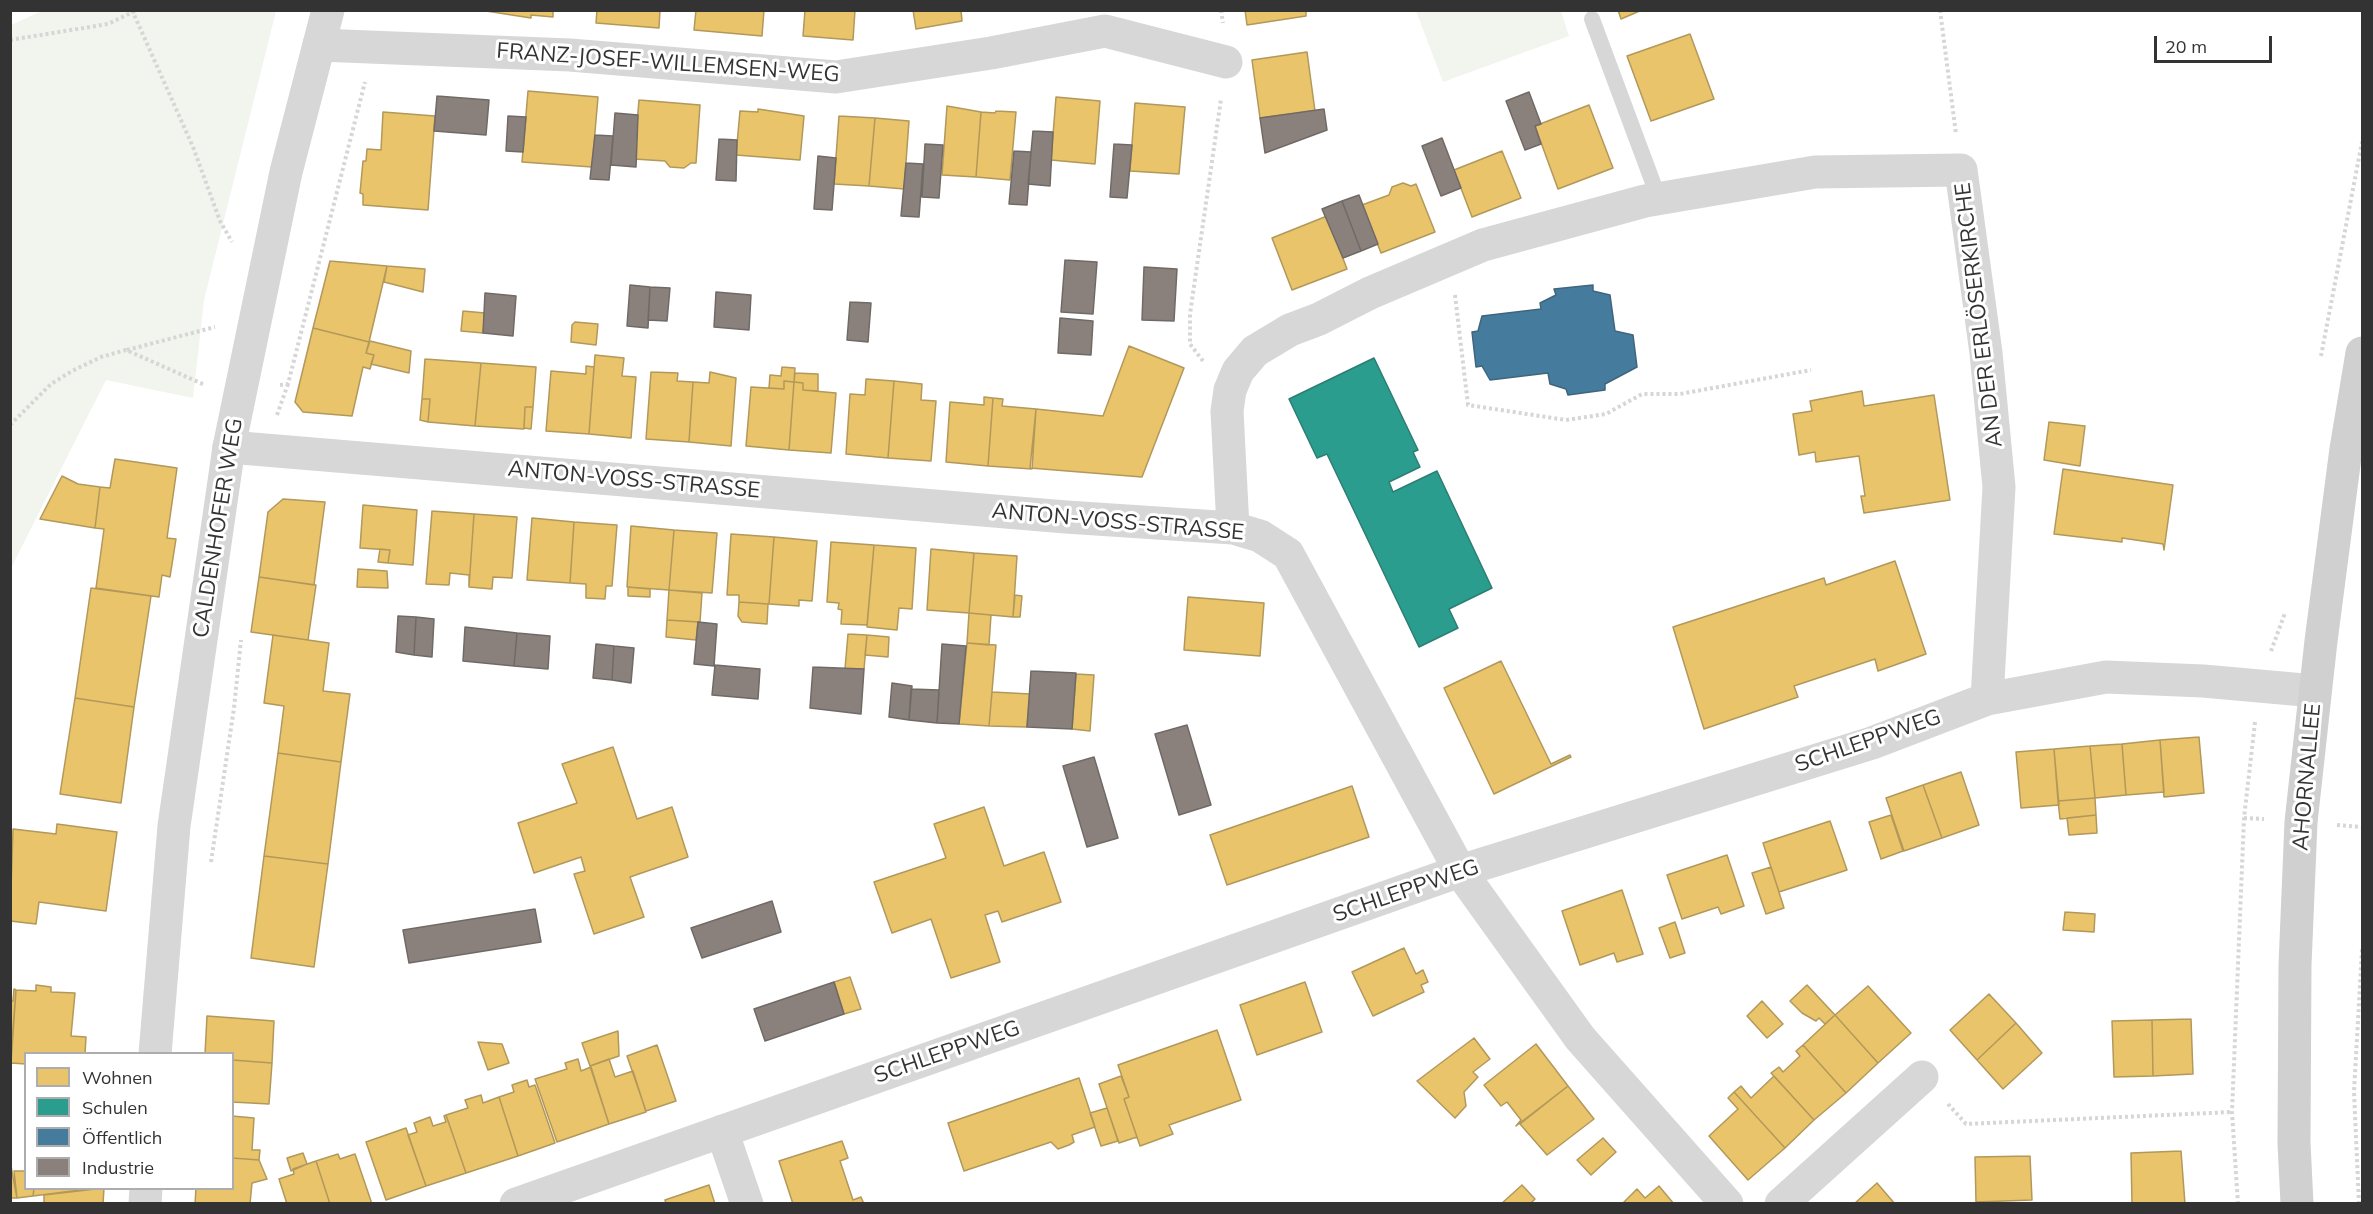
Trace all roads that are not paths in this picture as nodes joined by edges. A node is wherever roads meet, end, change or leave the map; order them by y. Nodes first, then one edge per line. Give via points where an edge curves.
1 (328, 10) edge
2 (1592, 19) dead end
3 (319, 45) junction
4 (1226, 62) road end
5 (1659, 198) junction
6 (2362, 353) edge
7 (229, 447) junction
8 (1233, 528) junction
9 (2315, 692) junction
10 (1987, 699) junction
11 (1460, 871) junction
12 (155, 1052) edge
13 (1922, 1077) road end
14 (722, 1131) junction
15 (516, 1203) edge
16 (747, 1203) edge
17 (1727, 1203) edge
18 (1781, 1203) edge
19 (2297, 1203) edge

1 - 3 street, CALDENHOFER WEG
2 - 5 lane
3 - 4 street, FRANZ-JOSEF-WILLEMSEN-WEG via 570,55 836,77 1105,31
3 - 7 street, CALDENHOFER WEG via 286,172
5 - 8 street, AN DER ERLÖSERKIRCHE via 1483,245 1290,330 1255,351 1236,377 1227,411
5 - 10 street, AN DER ERLÖSERKIRCHE via 1815,172 1961,170 1986,353 1999,487
6 - 9 main road, AHORNALLEE
7 - 8 street, ANTON-VOSS-STRASSE
7 - 12 street, CALDENHOFER WEG via 174,826
8 - 11 street, ANTON-VOSS-STRASSE via 1260,536 1288,554
9 - 10 street, SCHLEPPWEG via 2106,677
9 - 19 main road, AHORNALLEE via 2301,822 2295,965
10 - 11 street, SCHLEPPWEG via 1872,743
11 - 14 street, SCHLEPPWEG
11 - 17 street, ANTON-VOSS-STRASSE via 1580,1038
13 - 18 street
14 - 15 street, SCHLEPPWEG
14 - 16 street

